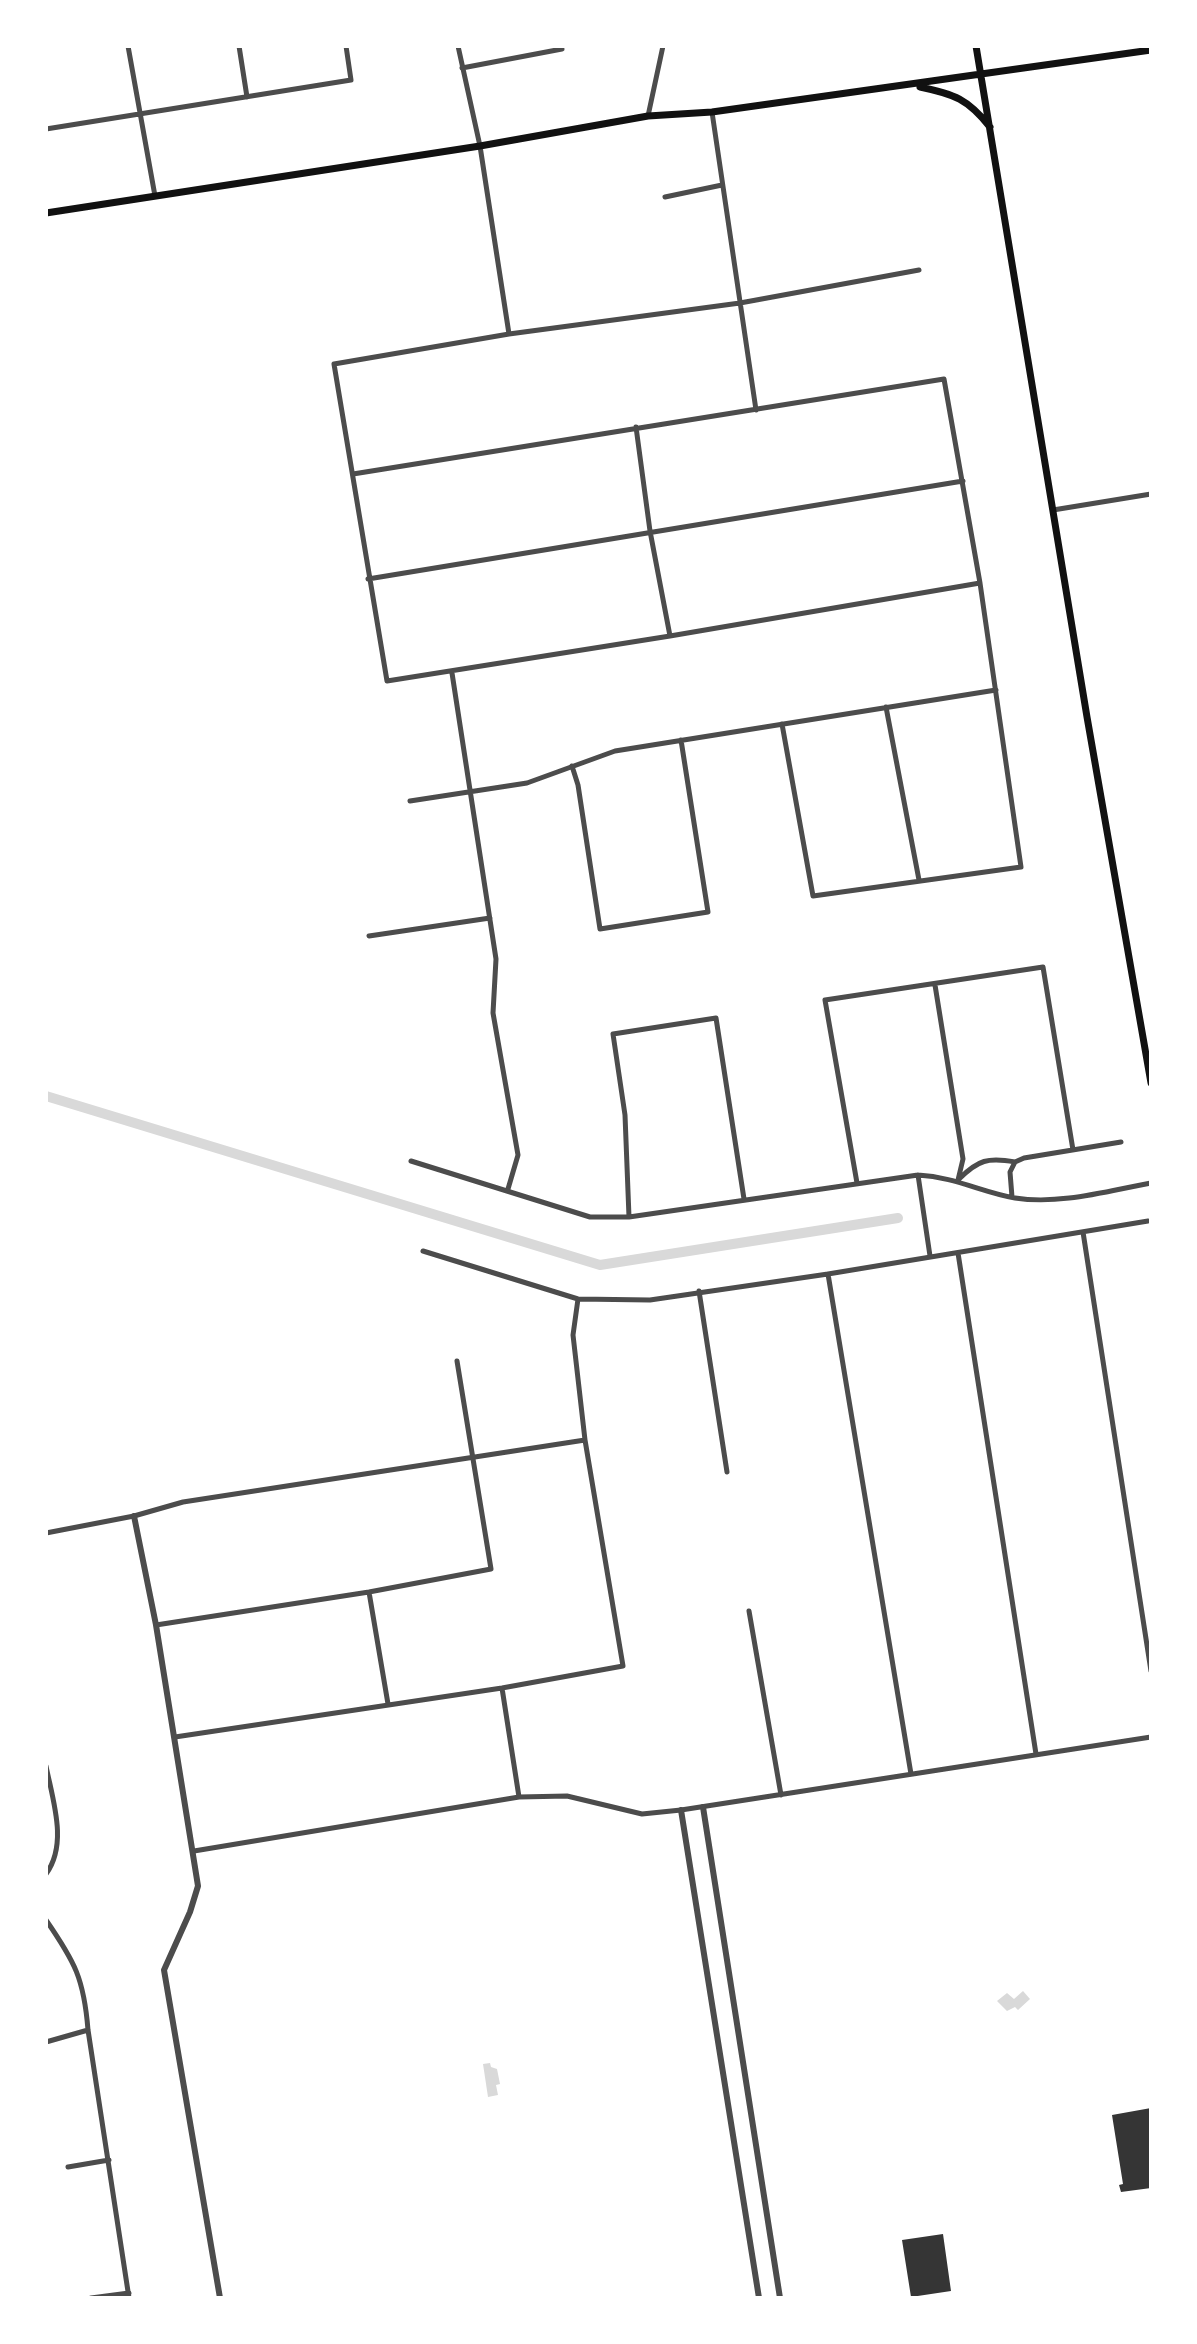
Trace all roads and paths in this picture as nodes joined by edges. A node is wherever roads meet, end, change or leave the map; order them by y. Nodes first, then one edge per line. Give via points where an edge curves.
1 (128, 46) edge
2 (239, 46) edge
3 (346, 46) edge
4 (458, 46) edge
5 (561, 46) edge
6 (663, 46) edge
7 (976, 46) edge
8 (1151, 50) edge
9 (462, 68) junction
10 (981, 75) junction
11 (914, 85) junction
12 (247, 97) junction
13 (712, 112) junction
14 (140, 114) junction
15 (648, 116) junction
16 (990, 128) junction
17 (46, 129) edge
18 (480, 146) junction
19 (722, 185) junction
20 (155, 197) junction
21 (665, 197) dead end
22 (46, 213) edge
23 (919, 270) dead end
24 (740, 303) junction
25 (509, 334) junction
26 (756, 410) junction
27 (636, 427) junction
28 (353, 474) junction
29 (963, 481) junction
30 (1151, 494) edge
31 (1053, 510) junction
32 (650, 531) junction
33 (368, 579) junction
34 (980, 583) junction
35 (670, 636) junction
36 (452, 673) junction
37 (996, 690) junction
38 (886, 707) junction
39 (782, 724) junction
40 (681, 740) junction
41 (572, 766) junction
42 (469, 791) junction
43 (410, 801) dead end
44 (919, 880) junction
45 (490, 918) junction
46 (369, 936) dead end
47 (935, 985) junction
48 (1151, 1083) edge
49 (1121, 1142) dead end
50 (1073, 1150) junction
51 (411, 1161) dead end
52 (1015, 1162) junction
53 (918, 1175) junction
54 (958, 1180) junction
55 (857, 1183) junction
56 (1151, 1183) edge
57 (508, 1189) junction
58 (1012, 1197) junction
59 (744, 1200) junction
60 (629, 1217) junction
61 (1148, 1221) dead end
62 (1083, 1232) junction
63 (423, 1251) dead end
64 (958, 1253) junction
65 (930, 1256) junction
66 (828, 1274) junction
67 (699, 1291) junction
68 (578, 1299) junction
69 (457, 1361) dead end
70 (585, 1440) junction
71 (472, 1458) junction
72 (727, 1472) dead end
73 (134, 1516) junction
74 (46, 1533) edge
75 (369, 1592) junction
76 (749, 1611) dead end
77 (156, 1625) junction
78 (1151, 1671) edge
79 (502, 1688) junction
80 (388, 1704) junction
81 (175, 1737) junction
82 (1151, 1737) edge
83 (1036, 1754) junction
84 (46, 1766) edge
85 (911, 1774) junction
86 (781, 1795) junction
87 (519, 1797) junction
88 (703, 1807) junction
89 (681, 1810) junction
90 (194, 1851) junction
91 (46, 1874) edge
92 (46, 1920) edge
93 (88, 2030) junction
94 (46, 2042) edge
95 (109, 2160) junction
96 (68, 2167) dead end
97 (129, 2296) edge
98 (91, 2298) edge
99 (220, 2298) edge
100 (759, 2298) edge
101 (780, 2298) edge

1 - 14 street
2 - 12 street
3 - 12 street via 351,80
4 - 9 street
5 - 9 street
6 - 15 street
7 - 10 main road
8 - 10 main road
9 - 18 street
10 - 11 main road
10 - 16 main road
11 - 13 main road
11 - 16 main road via 965,101
12 - 14 street
13 - 15 main road
13 - 19 street
14 - 17 street
14 - 20 street
15 - 18 main road
16 - 31 main road
18 - 20 main road
18 - 25 street
19 - 21 street
19 - 24 street
20 - 22 main road
23 - 24 street
24 - 25 street
24 - 26 street
25 - 28 street via 334,364
26 - 27 street
26 - 29 street via 944,379
27 - 28 street
27 - 32 street
28 - 33 street
29 - 32 street
29 - 34 street
30 - 31 street
31 - 48 main road
32 - 33 street
32 - 35 street
33 - 36 street via 387,681
34 - 35 street
34 - 37 street
35 - 36 street
36 - 42 street
37 - 38 street
37 - 44 street via 1021,867
38 - 39 street
38 - 44 street
39 - 40 street
39 - 44 street via 813,896
40 - 41 street via 615,751
40 - 41 street via 708,912 600,929
41 - 42 street via 527,783
42 - 43 street
42 - 45 street
45 - 46 street
45 - 57 street via 496,959 493,1013 518,1155
47 - 50 street via 1043,967
47 - 54 street via 963,1159
47 - 55 street via 825,1000
49 - 50 street
50 - 52 street
51 - 57 street
52 - 54 street via 975,1163
52 - 58 street via 1010,1172
53 - 54 street
53 - 55 street
53 - 65 street
54 - 58 street
55 - 59 street
56 - 58 street via 1054,1199
57 - 60 street via 590,1217
59 - 60 street
59 - 60 street via 716,1018 613,1034 625,1115
61 - 62 street
62 - 64 street
62 - 78 street
63 - 68 street
64 - 65 street
64 - 83 street
65 - 66 street
66 - 67 street
66 - 85 street
67 - 68 street via 650,1300
67 - 72 street
68 - 70 street via 573,1335
69 - 71 street
70 - 71 street
70 - 79 street via 623,1666
71 - 73 street via 183,1502
71 - 75 street via 491,1569
73 - 74 street
73 - 77 street
75 - 77 street
75 - 80 street
76 - 86 street
77 - 81 street
79 - 80 street
79 - 87 street
80 - 81 street
81 - 90 street
82 - 83 street
83 - 85 street
84 - 91 street via 58,1827 55,1861
85 - 86 street
86 - 88 street
87 - 89 street via 567,1796 642,1814
87 - 90 street
88 - 89 street
88 - 101 street
89 - 100 street
90 - 99 street via 198,1886 164,1970
92 - 93 street via 76,1968
93 - 94 street
93 - 95 street
95 - 96 street
95 - 97 street
97 - 98 street

